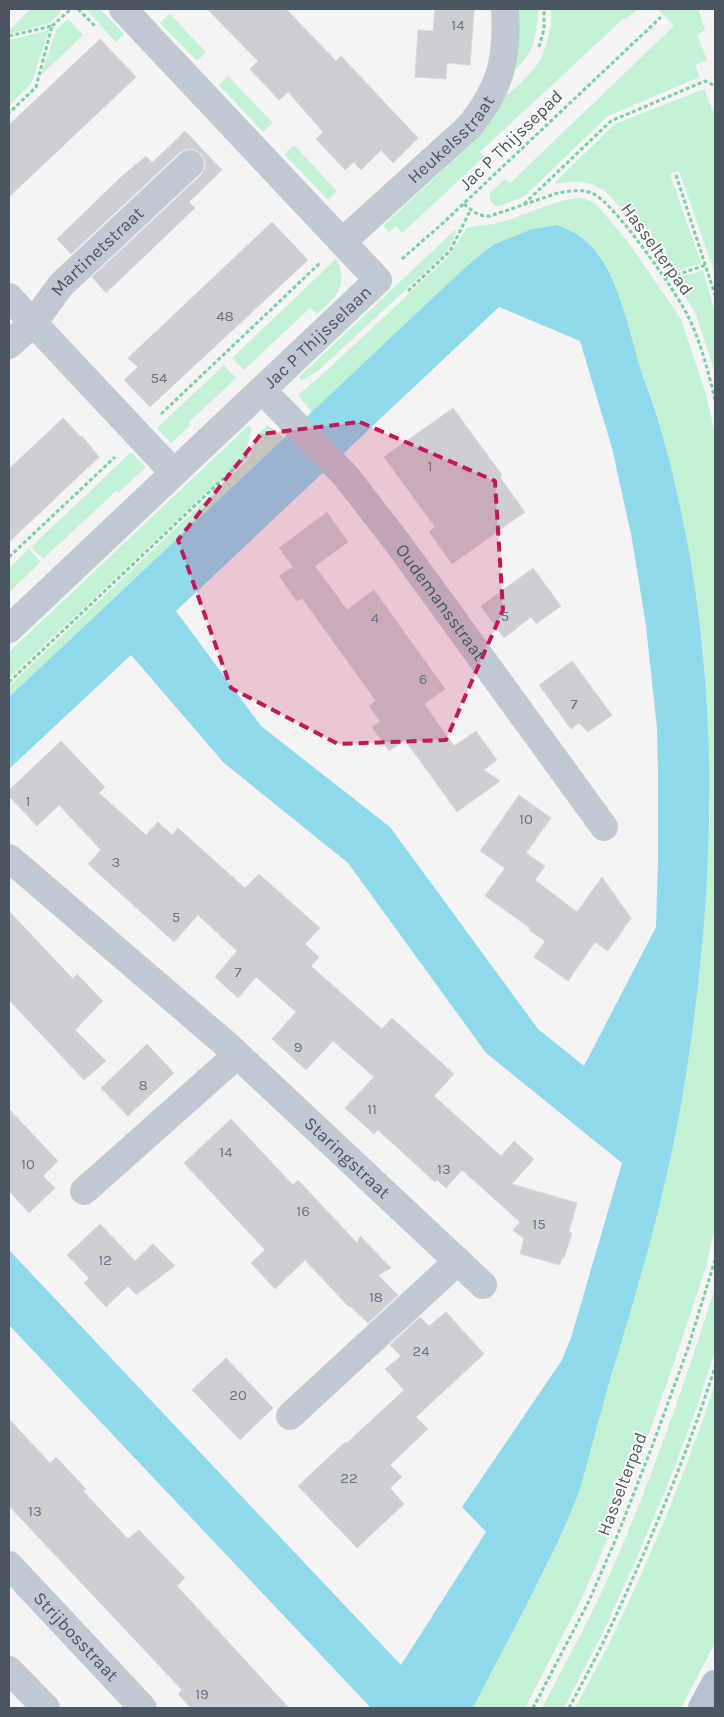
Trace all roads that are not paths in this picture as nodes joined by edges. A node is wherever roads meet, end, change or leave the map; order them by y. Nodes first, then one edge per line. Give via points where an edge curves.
1 (123, 9) edge
2 (505, 9) edge
3 (190, 164) dead end
4 (342, 242) junction
5 (9, 297) edge
6 (33, 322) junction
7 (9, 345) edge
8 (262, 390) junction
9 (174, 473) junction
10 (9, 630) edge
11 (604, 827) dead end
12 (9, 858) edge
13 (237, 1055) junction
14 (84, 1191) dead end
15 (458, 1262) junction
16 (483, 1285) dead end
17 (290, 1416) dead end
18 (9, 1565) edge
19 (9, 1670) edge
20 (715, 1684) edge
21 (46, 1708) edge
22 (143, 1708) edge
23 (702, 1708) edge

1 - 4 street, Jac P Thijsselaan
2 - 4 street, Heukelsstraat via 505,54 494,89 482,110 470,126
3 - 6 street, Martinetstraat via 61,285
4 - 8 street, Jac P Thijsselaan via 378,280
5 - 6 street
6 - 7 street, Martinetstraat
6 - 9 street
8 - 9 street, Jac P Thijsselaan
8 - 11 street, Oudemansstraat via 345,476 398,542
9 - 10 street, Jac P Thijsselaan
12 - 13 street, Staringstraat
13 - 14 street
13 - 15 street, Staringstraat
15 - 16 street, Staringstraat
15 - 17 street
18 - 22 street, Strijbosstraat
19 - 21 street
20 - 23 main road

